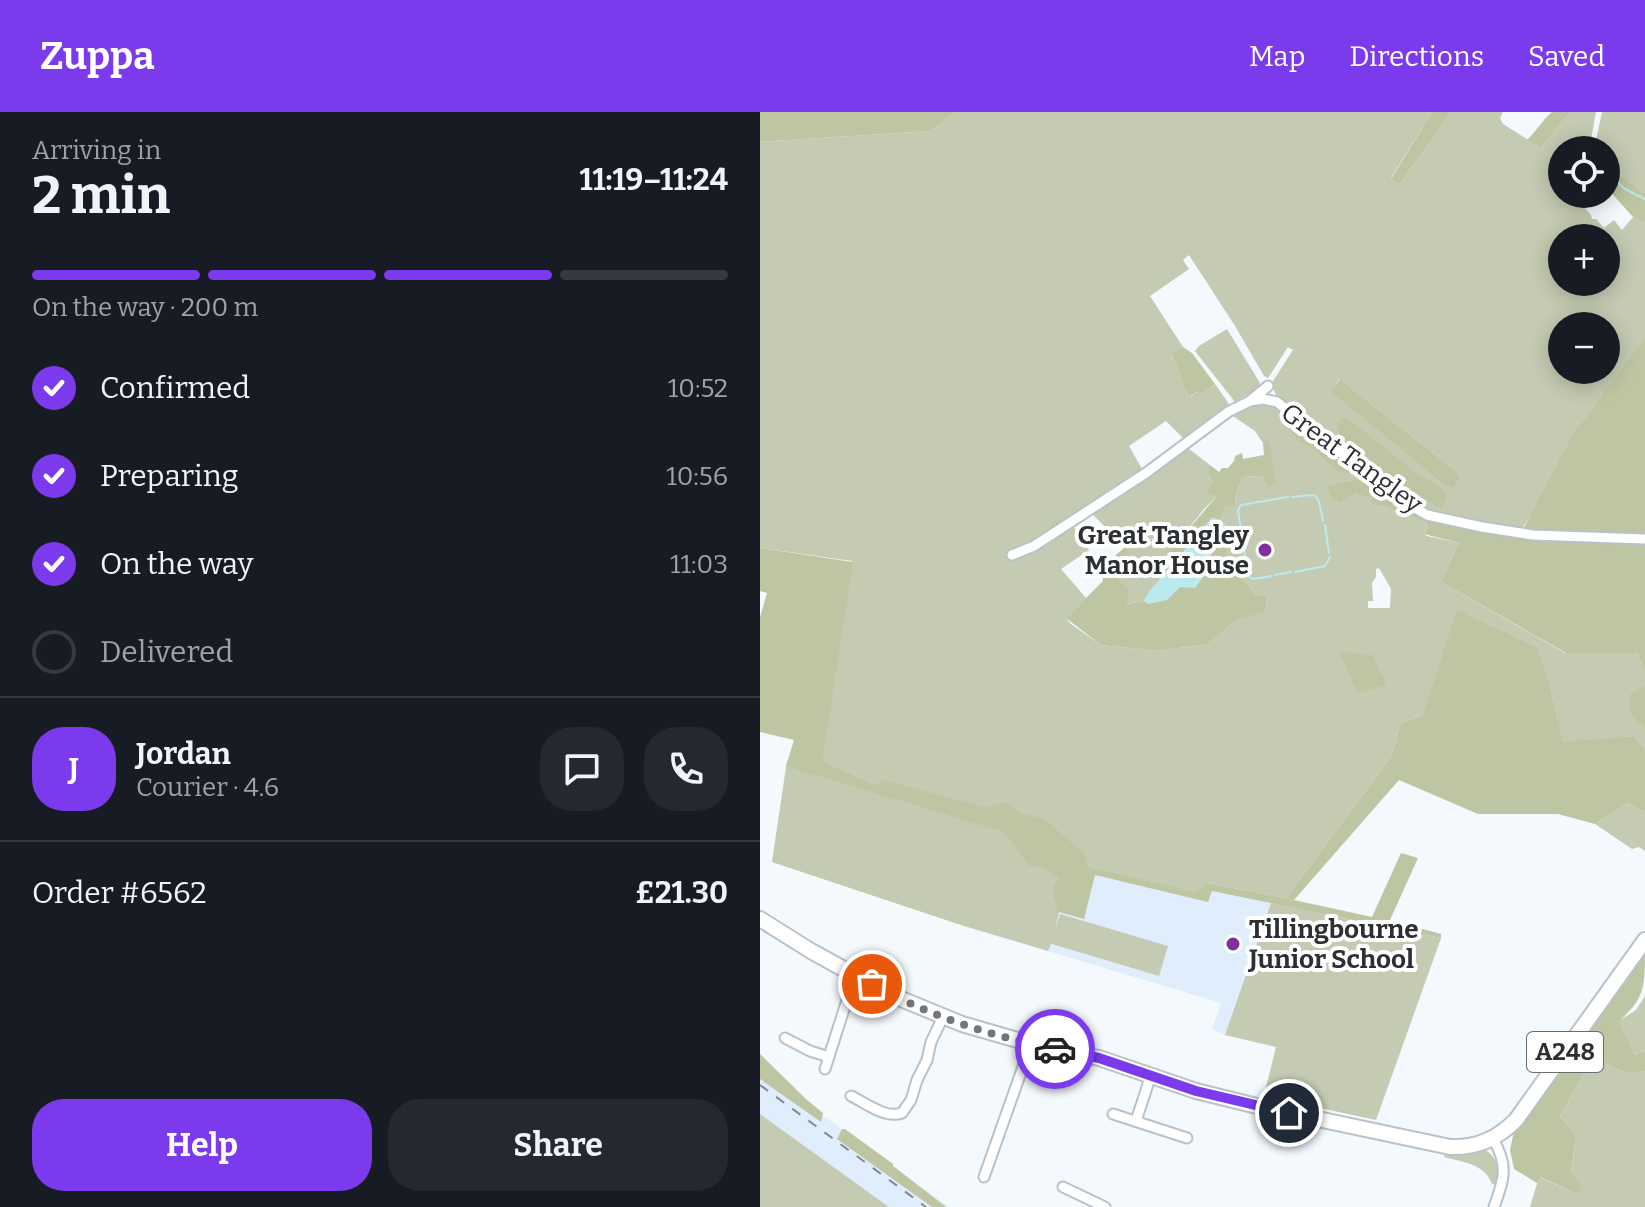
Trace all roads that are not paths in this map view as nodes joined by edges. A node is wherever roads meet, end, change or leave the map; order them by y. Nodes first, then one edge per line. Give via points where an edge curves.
1 (1268, 386) dead end
2 (1250, 401) junction
3 (1645, 539) edge
4 (1012, 555) dead end
5 (760, 919) edge
6 (1645, 940) edge
7 (855, 975) junction
8 (943, 1017) junction
9 (785, 1038) dead end
10 (1031, 1044) junction
11 (829, 1057) junction
12 (825, 1069) dead end
13 (1151, 1075) junction
14 (851, 1096) dead end
15 (1113, 1114) dead end
16 (1136, 1121) junction
17 (1187, 1138) dead end
18 (1493, 1139) junction
19 (984, 1177) dead end
20 (1063, 1187) dead end
21 (1105, 1207) edge
22 (1494, 1207) edge

1 - 2 street, Great Tangley
2 - 3 street, Great Tangley via 1277,402 1427,515 1533,535
2 - 4 street, Great Tangley via 1034,546
5 - 7 main road
6 - 18 main road, A248 via 1516,1120
7 - 8 main road
7 - 11 street
8 - 10 main road
8 - 14 street via 899,1119
9 - 11 street
10 - 13 main road
10 - 19 street
11 - 12 street
13 - 16 street
13 - 18 main road via 1196,1091 1428,1144 1461,1147
15 - 16 street
16 - 17 street
18 - 22 street via 1504,1169
20 - 21 street

